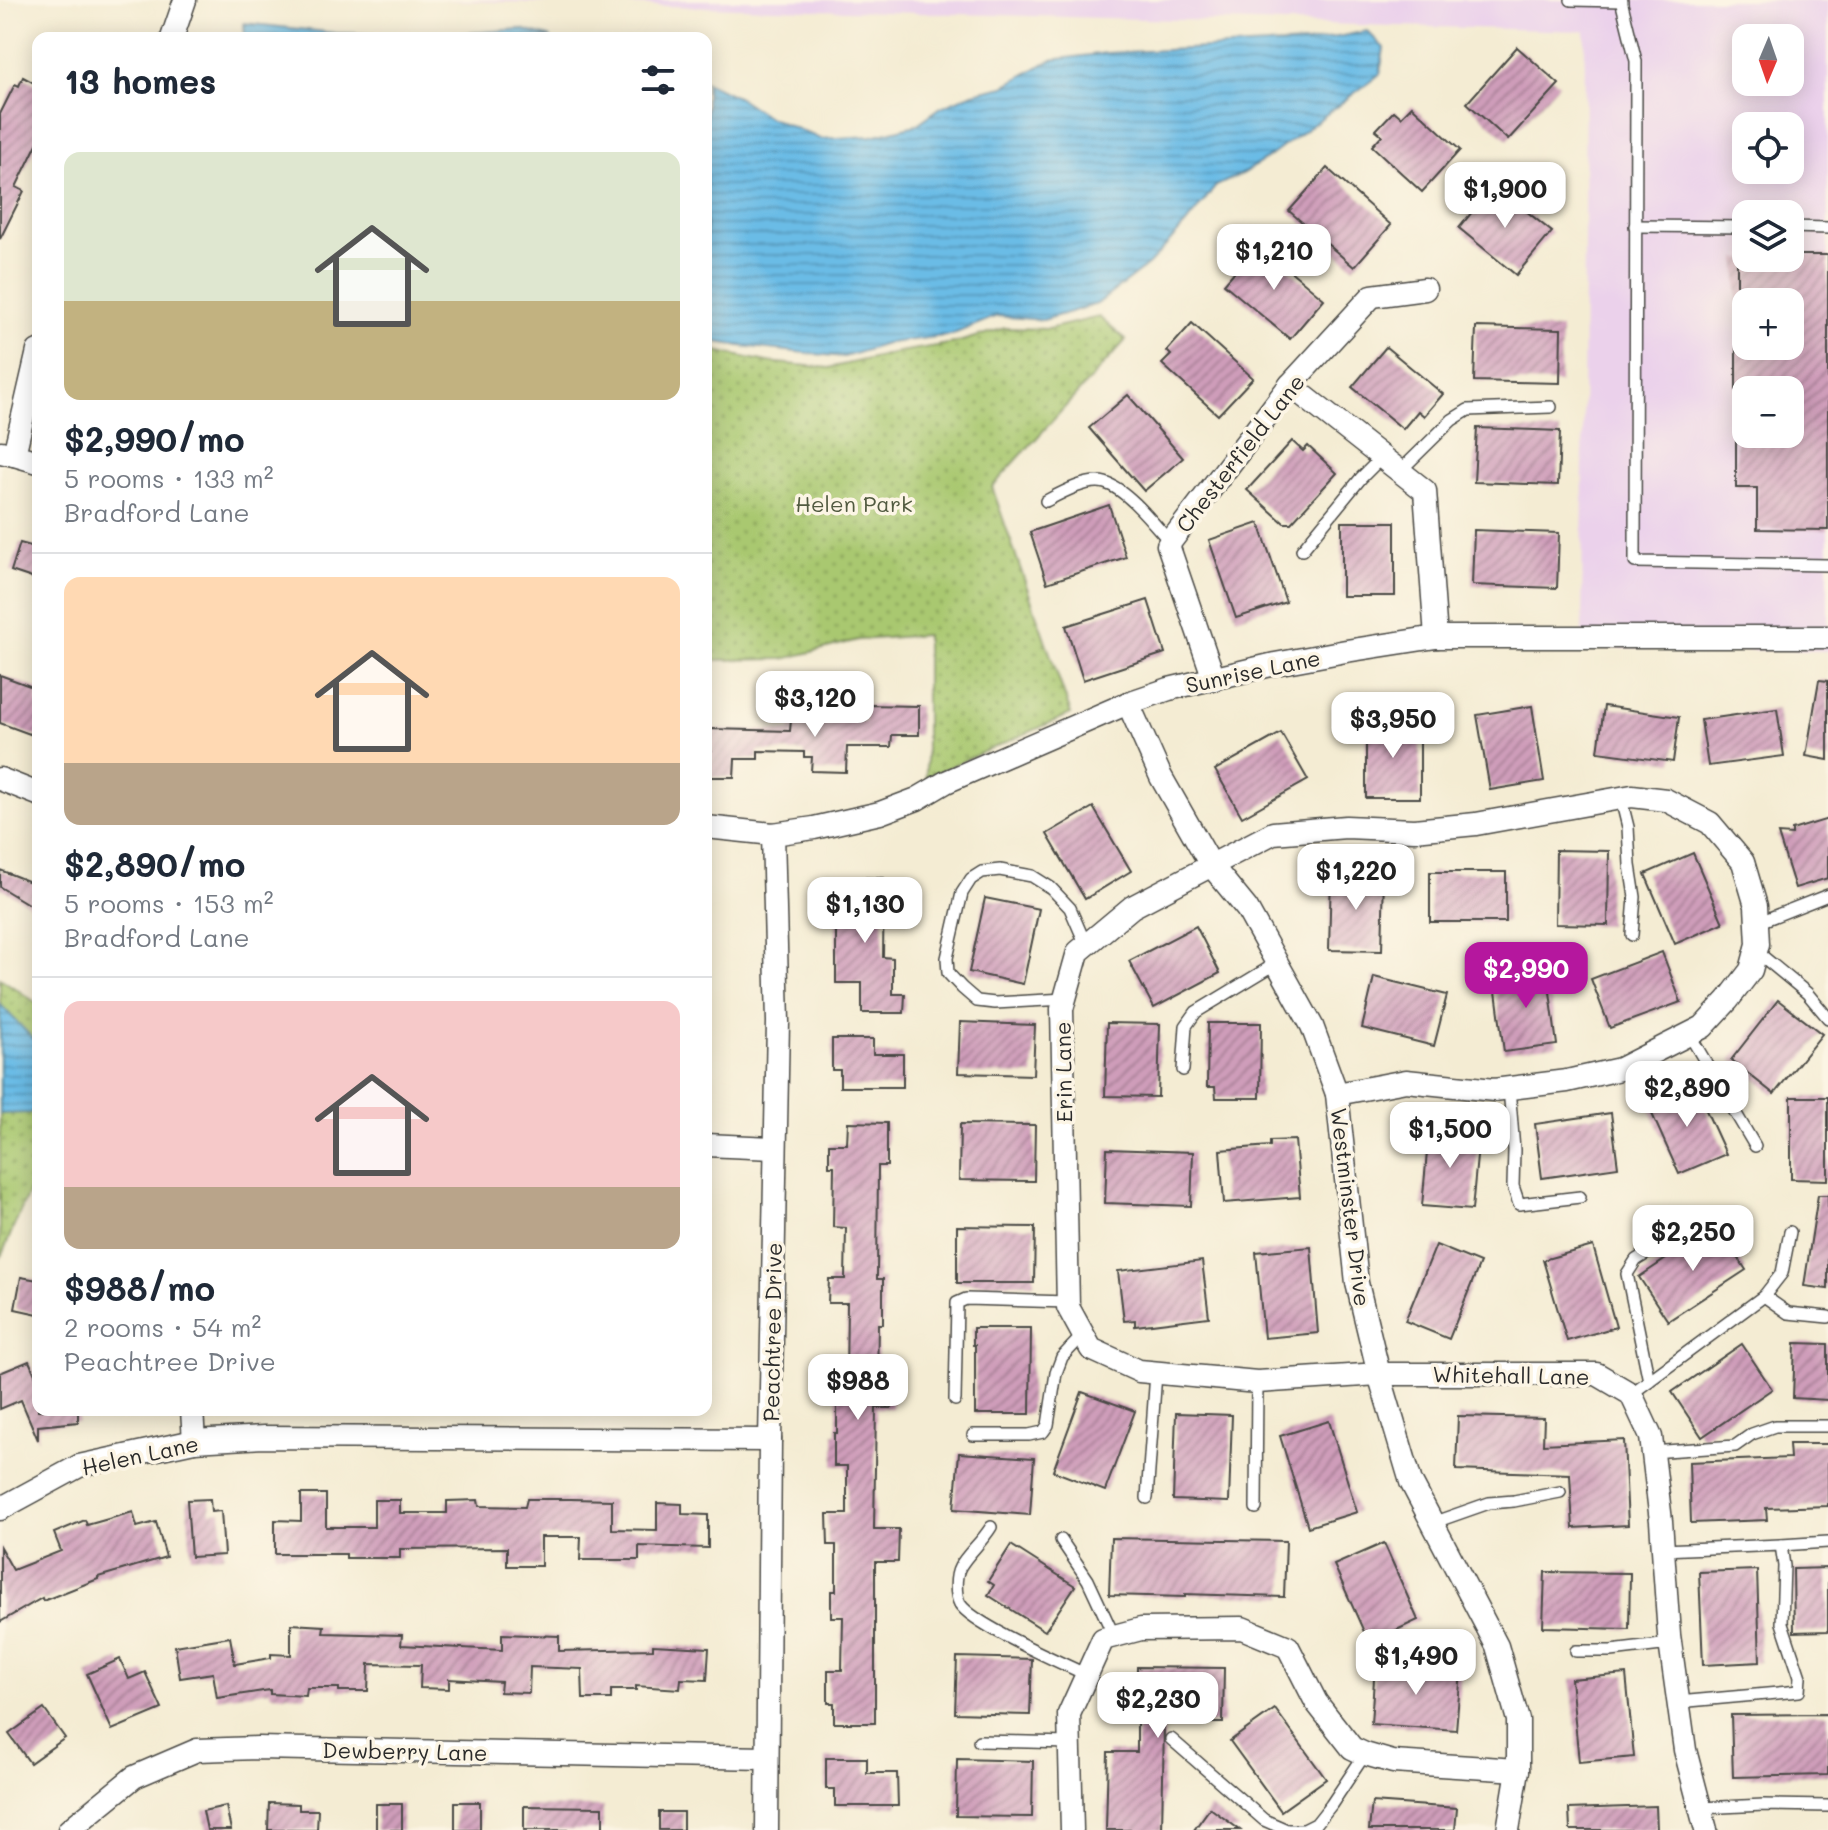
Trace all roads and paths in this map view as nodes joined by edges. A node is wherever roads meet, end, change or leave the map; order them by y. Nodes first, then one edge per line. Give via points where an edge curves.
1 (185, 0) edge
2 (1571, 0) edge
3 (1622, 1) edge
4 (174, 32) edge
5 (1635, 226) junction
6 (1732, 227) edge
7 (1804, 227) edge
8 (1828, 228) edge
9 (1425, 289) dead end
10 (32, 371) edge
11 (1290, 385) junction
12 (1551, 407) dead end
13 (7, 454) edge
14 (32, 460) edge
15 (1391, 464) junction
16 (1046, 501) dead end
17 (1170, 542) junction
18 (1302, 550) dead end
19 (1828, 565) edge
20 (1436, 637) junction
21 (1828, 637) edge
22 (1214, 679) junction
23 (1128, 703) junction
24 (0, 779) edge
25 (32, 792) edge
26 (1621, 799) junction
27 (712, 828) edge
28 (773, 834) junction
29 (1211, 865) junction
30 (1828, 895) edge
31 (1757, 923) junction
32 (1632, 935) dead end
33 (1086, 945) junction
34 (1756, 951) junction
35 (1277, 963) junction
36 (1065, 999) junction
37 (1828, 1018) edge
38 (1689, 1034) junction
39 (1183, 1070) dead end
40 (1509, 1088) junction
41 (1337, 1094) junction
42 (712, 1145) edge
43 (1755, 1146) dead end
44 (775, 1148) junction
45 (1580, 1197) dead end
46 (1694, 1224) dead end
47 (1790, 1232) dead end
48 (1764, 1296) junction
49 (1068, 1302) junction
50 (1828, 1317) edge
51 (1087, 1342) junction
52 (1156, 1373) junction
53 (1379, 1374) junction
54 (1257, 1382) junction
55 (1640, 1387) junction
56 (955, 1400) dead end
57 (192, 1416) edge
58 (1828, 1426) edge
59 (973, 1435) dead end
60 (770, 1440) junction
61 (194, 1441) junction
62 (1652, 1452) junction
63 (1560, 1492) dead end
64 (1147, 1498) dead end
65 (1256, 1508) dead end
66 (0, 1509) edge
67 (1432, 1523) junction
68 (991, 1527) dead end
69 (1061, 1540) dead end
70 (1828, 1542) edge
71 (1781, 1545) junction
72 (1662, 1550) junction
73 (1108, 1638) junction
74 (1670, 1644) junction
75 (1576, 1651) dead end
76 (1087, 1675) junction
77 (1678, 1702) junction
78 (1171, 1739) dead end
79 (979, 1741) dead end
80 (1070, 1743) junction
81 (1365, 1754) junction
82 (766, 1758) junction
83 (1518, 1770) junction
84 (1828, 1806) edge
85 (1700, 1808) junction
86 (69, 1830) edge
87 (767, 1830) edge
88 (1072, 1830) edge
89 (1508, 1830) edge
90 (1706, 1830) edge

1 - 4 street
2 - 3 lane
3 - 5 lane via 1636,61
5 - 6 lane
5 - 19 lane via 1635,562
7 - 8 lane
9 - 11 street, Chesterfield Lane via 1372,296
10 - 13 street
11 - 15 street
11 - 17 street, Chesterfield Lane
12 - 15 lane via 1468,410
13 - 14 street
15 - 18 lane via 1361,478
15 - 20 street via 1425,491
16 - 17 lane via 1073,487 1104,482 1130,500
17 - 22 street, Chesterfield Lane
20 - 21 street, Sunrise Lane
20 - 22 street, Sunrise Lane
22 - 23 street, Sunrise Lane
23 - 28 street, Sunrise Lane via 880,813
23 - 29 street, Westminster Drive via 1161,777
24 - 25 street
26 - 29 street, Erin Lane via 1476,824 1273,833
26 - 31 street, Erin Lane via 1666,800 1710,823 1743,862
26 - 32 lane via 1635,897
27 - 28 street, Sunrise Lane
28 - 44 street, Peachtree Drive
29 - 33 street, Erin Lane via 1132,907
29 - 35 street, Westminster Drive via 1247,909
30 - 31 lane
31 - 34 street
33 - 36 street, Erin Lane via 1078,952
33 - 36 lane via 1070,908 1032,876 982,872 962,893 947,958 948,973 962,988 986,1002
34 - 37 lane
34 - 38 street via 1751,970 1728,1000
35 - 39 lane via 1196,1012 1186,1026
35 - 41 street, Westminster Drive via 1312,1026
36 - 49 street, Erin Lane
38 - 40 street via 1620,1069
38 - 43 lane
40 - 41 street via 1406,1081
40 - 45 lane via 1513,1186 1519,1204
41 - 53 street, Westminster Drive via 1357,1283
42 - 44 street
44 - 60 street, Peachtree Drive
46 - 55 lane via 1636,1260 1627,1274
47 - 48 lane via 1782,1273
48 - 50 lane via 1788,1313
48 - 55 lane
49 - 51 street, Erin Lane
49 - 56 lane via 957,1303
51 - 52 street, Whitehall Lane via 1139,1371
51 - 59 lane via 1062,1357 1043,1432
52 - 54 street, Whitehall Lane
52 - 64 lane
53 - 54 street, Whitehall Lane
53 - 55 street, Whitehall Lane via 1597,1374
53 - 67 street, Westminster Drive via 1411,1482
54 - 65 lane
55 - 62 street
57 - 61 street
58 - 62 lane via 1775,1426 1735,1446
60 - 61 street, Helen Lane
60 - 82 street, Peachtree Drive
61 - 66 street, Helen Lane via 79,1466
62 - 72 street
63 - 67 lane via 1489,1503
67 - 83 street, Westminster Drive via 1497,1646 1518,1720
68 - 76 lane via 959,1568 960,1603 1002,1633
69 - 73 lane via 1088,1580
70 - 71 lane
71 - 72 lane
71 - 77 lane via 1782,1623 1800,1677 1799,1691
72 - 74 street
73 - 76 street
73 - 81 street via 1141,1629 1242,1628 1288,1647 1316,1702 1352,1748
74 - 75 lane
74 - 77 street
76 - 80 street via 1069,1714
77 - 85 street
78 - 81 lane via 1264,1820 1287,1830 1316,1824
79 - 80 lane
80 - 88 street
81 - 83 street via 1393,1762
82 - 86 street, Dewberry Lane via 197,1750 134,1777
82 - 87 street, Peachtree Drive
83 - 89 street, Westminster Drive
84 - 85 lane
85 - 90 street

